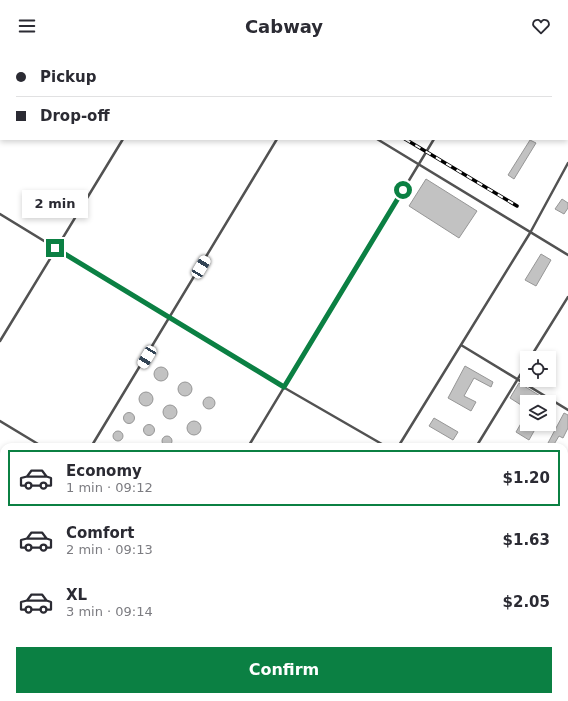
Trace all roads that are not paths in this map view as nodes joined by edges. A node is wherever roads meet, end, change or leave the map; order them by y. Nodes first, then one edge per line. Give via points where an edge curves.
1 (122, 140) edge
2 (276, 140) edge
3 (379, 140) edge
4 (433, 140) edge
5 (568, 163) edge
6 (418, 164) junction
7 (0, 214) edge
8 (530, 233) junction
9 (55, 248) junction
10 (568, 255) edge
11 (568, 297) edge
12 (170, 318) junction
13 (0, 341) edge
14 (461, 345) junction
15 (534, 351) edge
16 (520, 376) edge
17 (518, 379) junction
18 (284, 387) junction
19 (568, 410) edge
20 (0, 421) edge
21 (36, 443) edge
22 (93, 443) edge
23 (250, 443) edge
24 (380, 443) edge
25 (400, 443) edge
26 (478, 443) edge

1 - 9 lane
2 - 12 lane
3 - 6 lane
4 - 6 lane
5 - 8 lane
6 - 8 lane
6 - 18 lane
7 - 9 lane
8 - 10 lane
8 - 14 lane
9 - 12 lane
9 - 13 lane
11 - 15 lane
12 - 18 lane
12 - 22 lane
14 - 17 lane
14 - 25 lane
16 - 17 lane
17 - 19 lane
17 - 26 lane
18 - 23 lane
18 - 24 lane
20 - 21 lane

